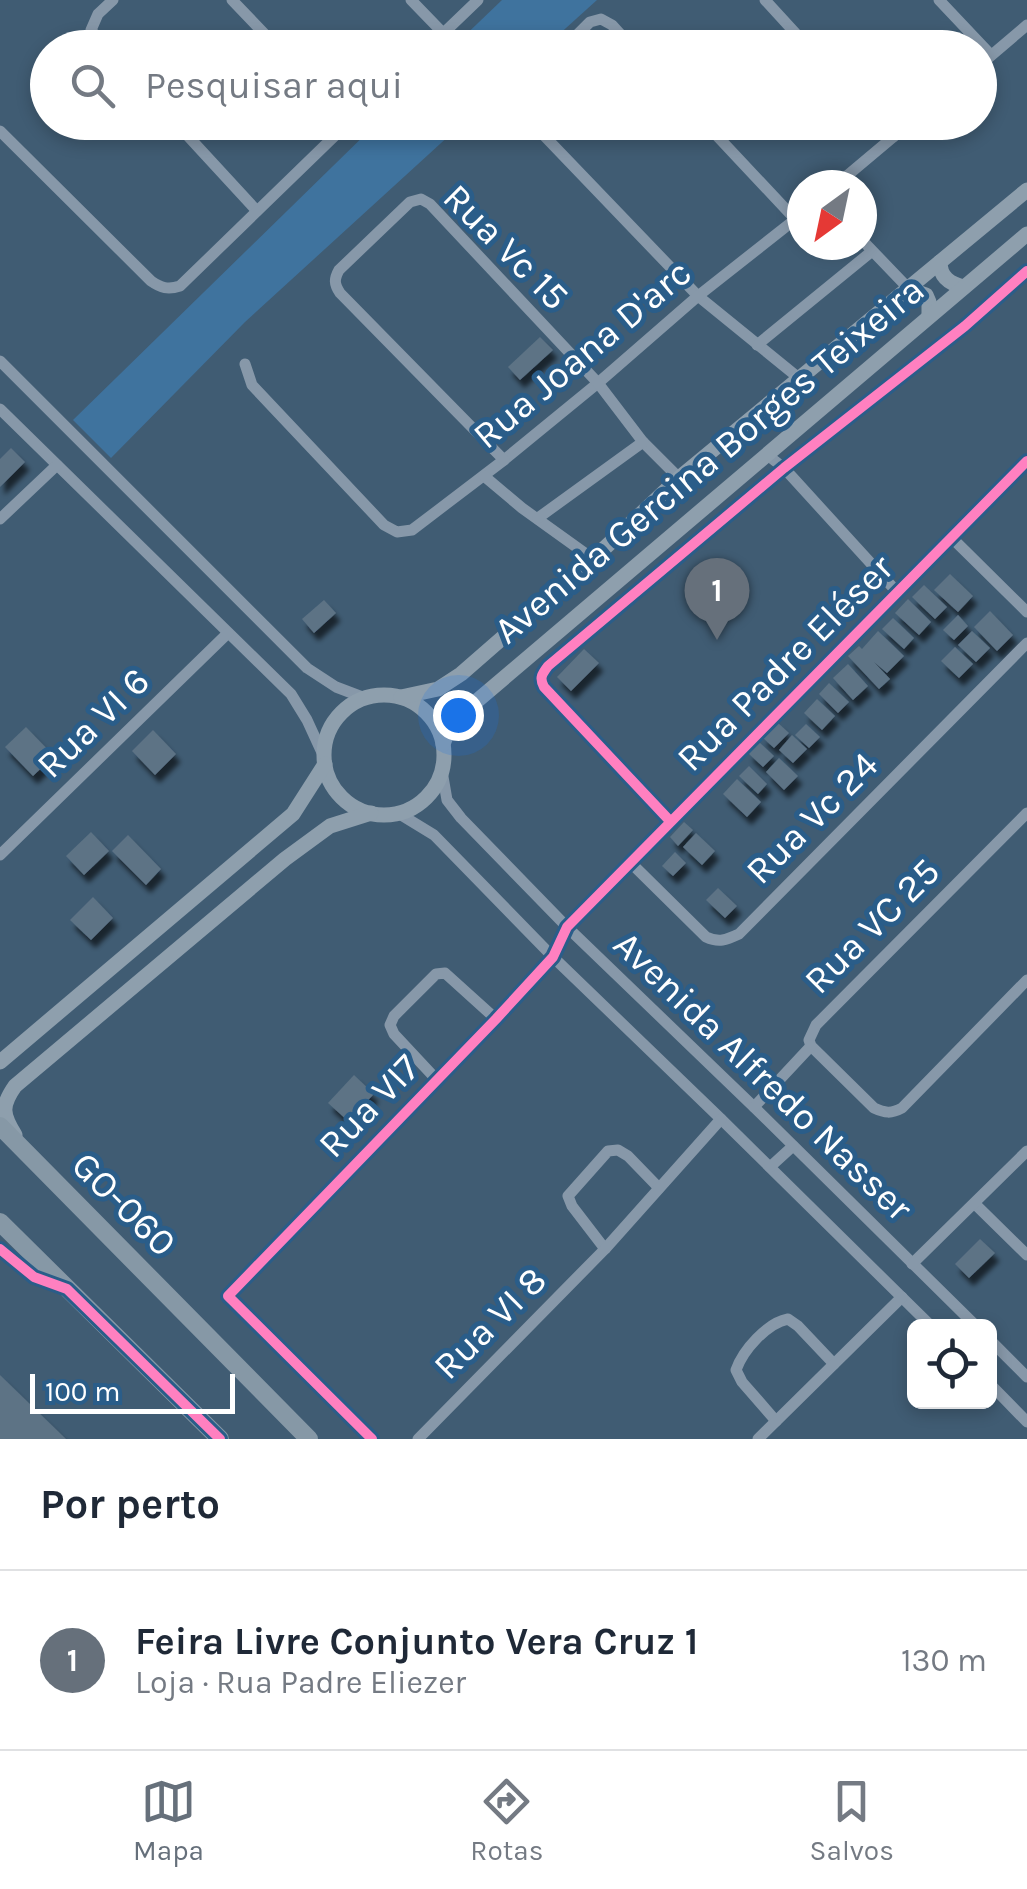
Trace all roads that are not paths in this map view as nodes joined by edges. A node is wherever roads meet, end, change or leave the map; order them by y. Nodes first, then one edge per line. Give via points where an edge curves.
1 (113, 0) edge
2 (232, 0) edge
3 (411, 0) edge
4 (478, 0) edge
5 (765, 0) edge
6 (939, 0) edge
7 (1027, 25) edge
8 (91, 30) edge
9 (261, 30) edge
10 (440, 30) edge
11 (446, 30) edge
12 (582, 30) edge
13 (617, 30) edge
14 (792, 30) edge
15 (967, 30) edge
16 (997, 50) edge
17 (0, 131) edge
18 (192, 140) edge
19 (330, 140) edge
20 (548, 140) edge
21 (722, 140) edge
22 (889, 140) edge
23 (854, 170) edge
24 (1027, 190) edge
25 (787, 204) edge
26 (257, 211) junction
27 (787, 226) edge
28 (1027, 234) edge
29 (877, 258) edge
30 (861, 260) edge
31 (940, 262) junction
32 (1027, 271) edge
33 (964, 286) junction
34 (910, 288) junction
35 (698, 296) junction
36 (929, 315) junction
37 (757, 346) junction
38 (0, 361) edge
39 (245, 364) dead end
40 (800, 379) junction
41 (598, 383) junction
42 (0, 409) edge
43 (643, 442) junction
44 (766, 454) junction
45 (504, 460) junction
46 (1027, 461) edge
47 (57, 465) junction
48 (784, 468) junction
49 (484, 476) junction
50 (679, 478) junction
51 (538, 518) junction
52 (0, 519) edge
53 (952, 537) junction
54 (593, 559) junction
55 (898, 592) junction
56 (1027, 612) edge
57 (228, 633) junction
58 (1027, 643) edge
59 (365, 698) junction
60 (401, 698) junction
61 (443, 744) junction
62 (325, 761) junction
63 (442, 771) junction
64 (371, 813) junction
65 (398, 813) junction
66 (1027, 813) edge
67 (670, 821) junction
68 (0, 855) edge
69 (630, 862) junction
70 (567, 927) junction
71 (553, 957) junction
72 (1027, 980) edge
73 (496, 1019) junction
74 (811, 1046) junction
75 (0, 1062) edge
76 (436, 1079) junction
77 (754, 1107) junction
78 (722, 1119) junction
79 (0, 1126) edge
80 (793, 1146) junction
81 (25, 1151) junction
82 (1027, 1151) edge
83 (770, 1167) junction
84 (659, 1188) junction
85 (975, 1204) junction
86 (0, 1222) edge
87 (605, 1249) junction
88 (1027, 1255) edge
89 (912, 1264) junction
90 (902, 1297) junction
91 (924, 1319) edge
92 (969, 1319) edge
93 (997, 1347) edge
94 (834, 1364) junction
95 (1027, 1377) edge
96 (997, 1391) edge
97 (776, 1421) junction
98 (1027, 1422) edge
99 (220, 1439) edge
100 (309, 1439) edge
101 (372, 1439) edge
102 (418, 1439) edge
103 (758, 1439) edge

1 - 8 street
2 - 9 street
3 - 10 street
4 - 11 street
5 - 14 street
6 - 15 street
7 - 16 street
12 - 13 street via 601,19
17 - 26 street via 160,287 180,286
18 - 26 street
19 - 26 street
20 - 35 street
21 - 25 street
22 - 23 street
24 - 31 main road, Avenida Gercina Borges Teixeira
27 - 35 street, Rua Joana D'arc
28 - 33 main road, Avenida Gercina Borges Teixeira
29 - 34 street
30 - 37 street
31 - 33 main road via 946,279
31 - 34 main road, Avenida Gercina Borges Teixeira
32 - 48 street
33 - 36 main road, Avenida Gercina Borges Teixeira
34 - 36 main road via 926,295
34 - 40 main road, Avenida Gercina Borges Teixeira
35 - 37 street
35 - 41 street, Rua Joana D'arc
36 - 44 main road, Avenida Gercina Borges Teixeira
37 - 40 street
38 - 59 street via 307,668
39 - 49 street, Rua Joana D'arc via 252,385 397,532 412,530
40 - 50 main road, Avenida Gercina Borges Teixeira
41 - 43 street
41 - 45 street, Rua Joana D'arc
41 - 45 street, Rua Vc 15 via 430,204 410,202 339,270 335,285
42 - 47 street
43 - 50 street
43 - 51 street
44 - 48 street
44 - 61 main road, Avenida Gercina Borges Teixeira via 465,711
45 - 49 street, Rua Joana D'arc
46 - 53 street, Rua Padre Eléser
47 - 52 street
47 - 57 street
48 - 55 street
48 - 67 street via 542,674 544,688
49 - 51 street
50 - 54 main road, Avenida Gercina Borges Teixeira
51 - 54 street
53 - 55 street, Rua Padre Eléser
53 - 56 street
54 - 60 main road, Avenida Gercina Borges Teixeira via 461,674
55 - 67 street, Rua Padre Eléser
57 - 62 street via 291,694
57 - 68 street, Rua VI 6
58 - 69 street, Rua Vc 24 via 739,934 706,937
59 - 60 main road
59 - 62 main road via 335,721
60 - 61 main road via 429,715
61 - 63 main road
62 - 64 main road via 340,796
62 - 75 main road via 293,814
63 - 65 main road via 426,798
63 - 70 street, Avenida Alfredo Nasser via 447,800 461,818
64 - 65 main road
64 - 81 main road via 330,826 285,859 14,1086 4,1105 6,1121
65 - 71 street, Avenida Alfredo Nasser via 434,835
66 - 74 street, Rua VC 25 via 816,1025
67 - 69 street, Rua Padre Eléser
69 - 70 street, Rua Padre Eléser
70 - 71 street, Rua Padre Eléser
70 - 77 street, Avenida Alfredo Nasser
71 - 73 street, Rua VI7
71 - 78 street, Avenida Alfredo Nasser
72 - 74 street, Rua VC 25 via 894,1112 874,1108
73 - 76 street, Rua VI7
73 - 76 street, Rua VI7 via 445,973 436,974 394,1016 394,1034
74 - 77 street
76 - 101 street, Rua VI7 via 228,1296
77 - 80 street, Avenida Alfredo Nasser
78 - 83 street, Avenida Alfredo Nasser
78 - 84 street, Rua VI 8
79 - 81 main road, GO-060 / GO-060
80 - 83 street
80 - 89 street, Avenida Alfredo Nasser
81 - 100 main road, GO-060 / GO-060
82 - 85 street
83 - 90 street, Avenida Alfredo Nasser
84 - 87 street, Rua VI 8
84 - 87 street via 618,1150 575,1186 568,1196 572,1206
85 - 88 street
85 - 89 street
86 - 99 main road
87 - 102 street, Rua VI 8
89 - 92 street, Avenida Alfredo Nasser
90 - 91 street, Avenida Alfredo Nasser
90 - 94 street
93 - 95 street
94 - 97 street
94 - 97 street via 788,1319 777,1321 741,1356 736,1370 742,1382
96 - 98 street
97 - 103 street

